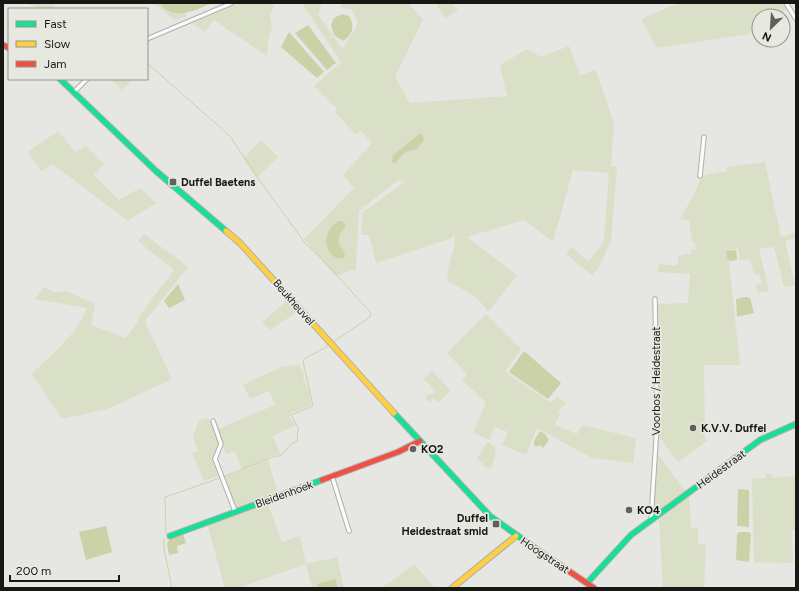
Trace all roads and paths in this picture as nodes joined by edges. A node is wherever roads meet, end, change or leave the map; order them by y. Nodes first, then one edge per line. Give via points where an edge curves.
1 (232, 3) edge
2 (786, 3) edge
3 (796, 19) edge
4 (148, 39) edge
5 (61, 80) edge
6 (86, 80) edge
7 (74, 92) junction
8 (704, 137) dead end
9 (700, 176) dead end
10 (655, 299) dead end
11 (213, 421) dead end
12 (796, 424) edge
13 (420, 441) junction
14 (332, 476) junction
15 (235, 511) junction
16 (651, 520) junction
17 (349, 531) dead end
18 (170, 536) dead end
19 (516, 536) junction
20 (587, 584) junction
21 (452, 588) edge
22 (594, 588) edge

1 - 4 street
2 - 3 street
5 - 7 street, Beukheuvel
6 - 7 street
7 - 13 street, Beukheuvel via 156,171 240,243
8 - 9 street
10 - 16 street, Voorbos / Heidestraat via 657,425
11 - 15 street via 221,444 215,459
12 - 16 street, Heidestraat via 760,440
13 - 14 street, Bleidenhoek via 398,452
13 - 19 street, Beukheuvel via 490,516
14 - 15 street, Bleidenhoek
14 - 17 street
15 - 18 street, Bleidenhoek
16 - 20 street, Heidestraat via 614,552
19 - 20 street, Hoogstraat
19 - 21 street
20 - 22 street, Hoogstraat

